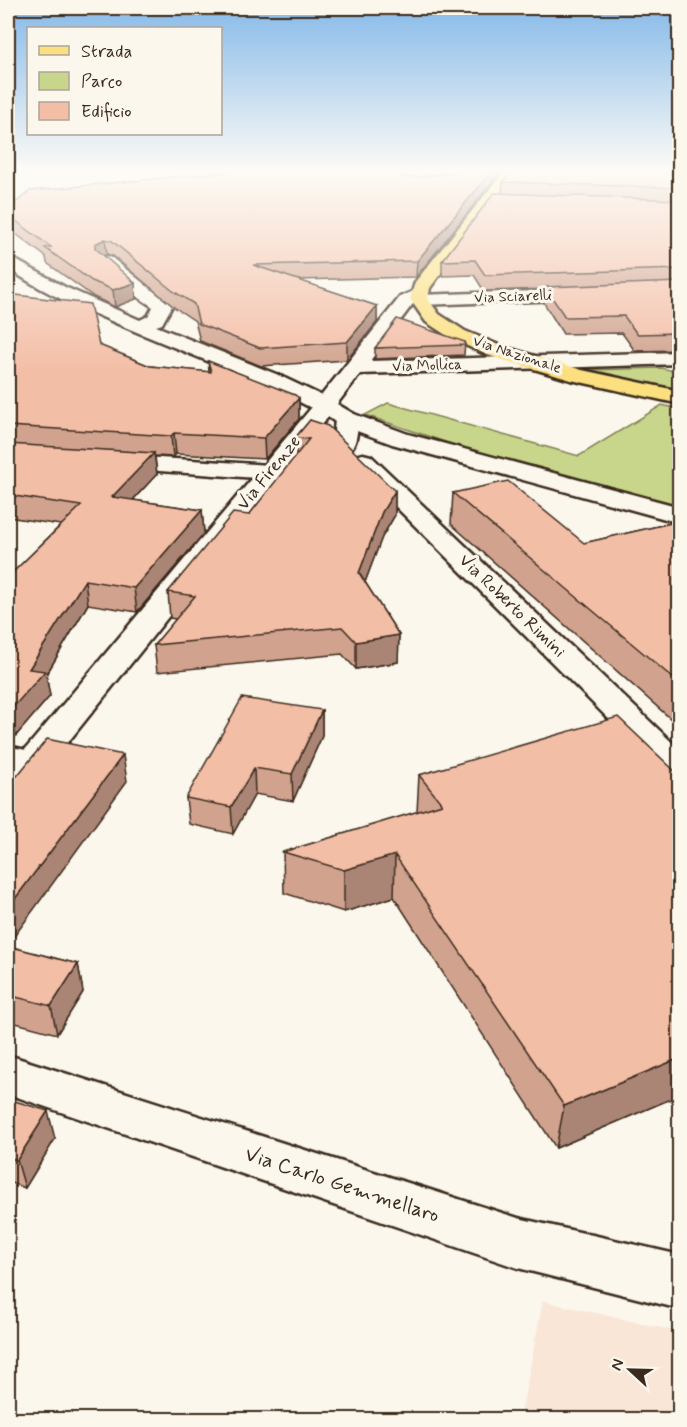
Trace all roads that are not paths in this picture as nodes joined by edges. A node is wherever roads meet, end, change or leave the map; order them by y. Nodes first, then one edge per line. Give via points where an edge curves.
1 (459, 238) edge
2 (8, 261) edge
3 (106, 261) edge
4 (32, 279) junction
5 (8, 281) edge
6 (680, 291) edge
7 (422, 302) junction
8 (139, 327) junction
9 (677, 359) edge
10 (529, 363) junction
11 (354, 368) junction
12 (680, 398) edge
13 (325, 406) junction
14 (303, 431) junction
15 (345, 431) junction
16 (91, 461) edge
17 (269, 472) junction
18 (680, 515) edge
19 (20, 760) edge
20 (680, 770) edge
21 (8, 793) edge
22 (8, 1075) edge
23 (680, 1282) edge

1 - 7 main road via 424,282
2 - 4 street
3 - 8 street via 163,306 156,320
4 - 5 street
4 - 8 street
6 - 7 street, Via Sciarelli
7 - 10 main road, Via Nazionale via 457,334
7 - 11 street, Via Firenze via 406,301
8 - 13 street
9 - 10 street, Via Mollica
10 - 11 street, Via Mollica
10 - 12 main road, Via Nazionale
11 - 13 street, Via Firenze
13 - 14 street, Via Firenze
13 - 15 street
14 - 15 street
14 - 17 street, Via Firenze
15 - 18 street via 400,439
15 - 20 street, Via Roberto Rimini
16 - 17 street
17 - 19 street, Via Firenze
19 - 21 street, Via Firenze
22 - 23 street, Via Carlo Gemmellaro via 519,1244

